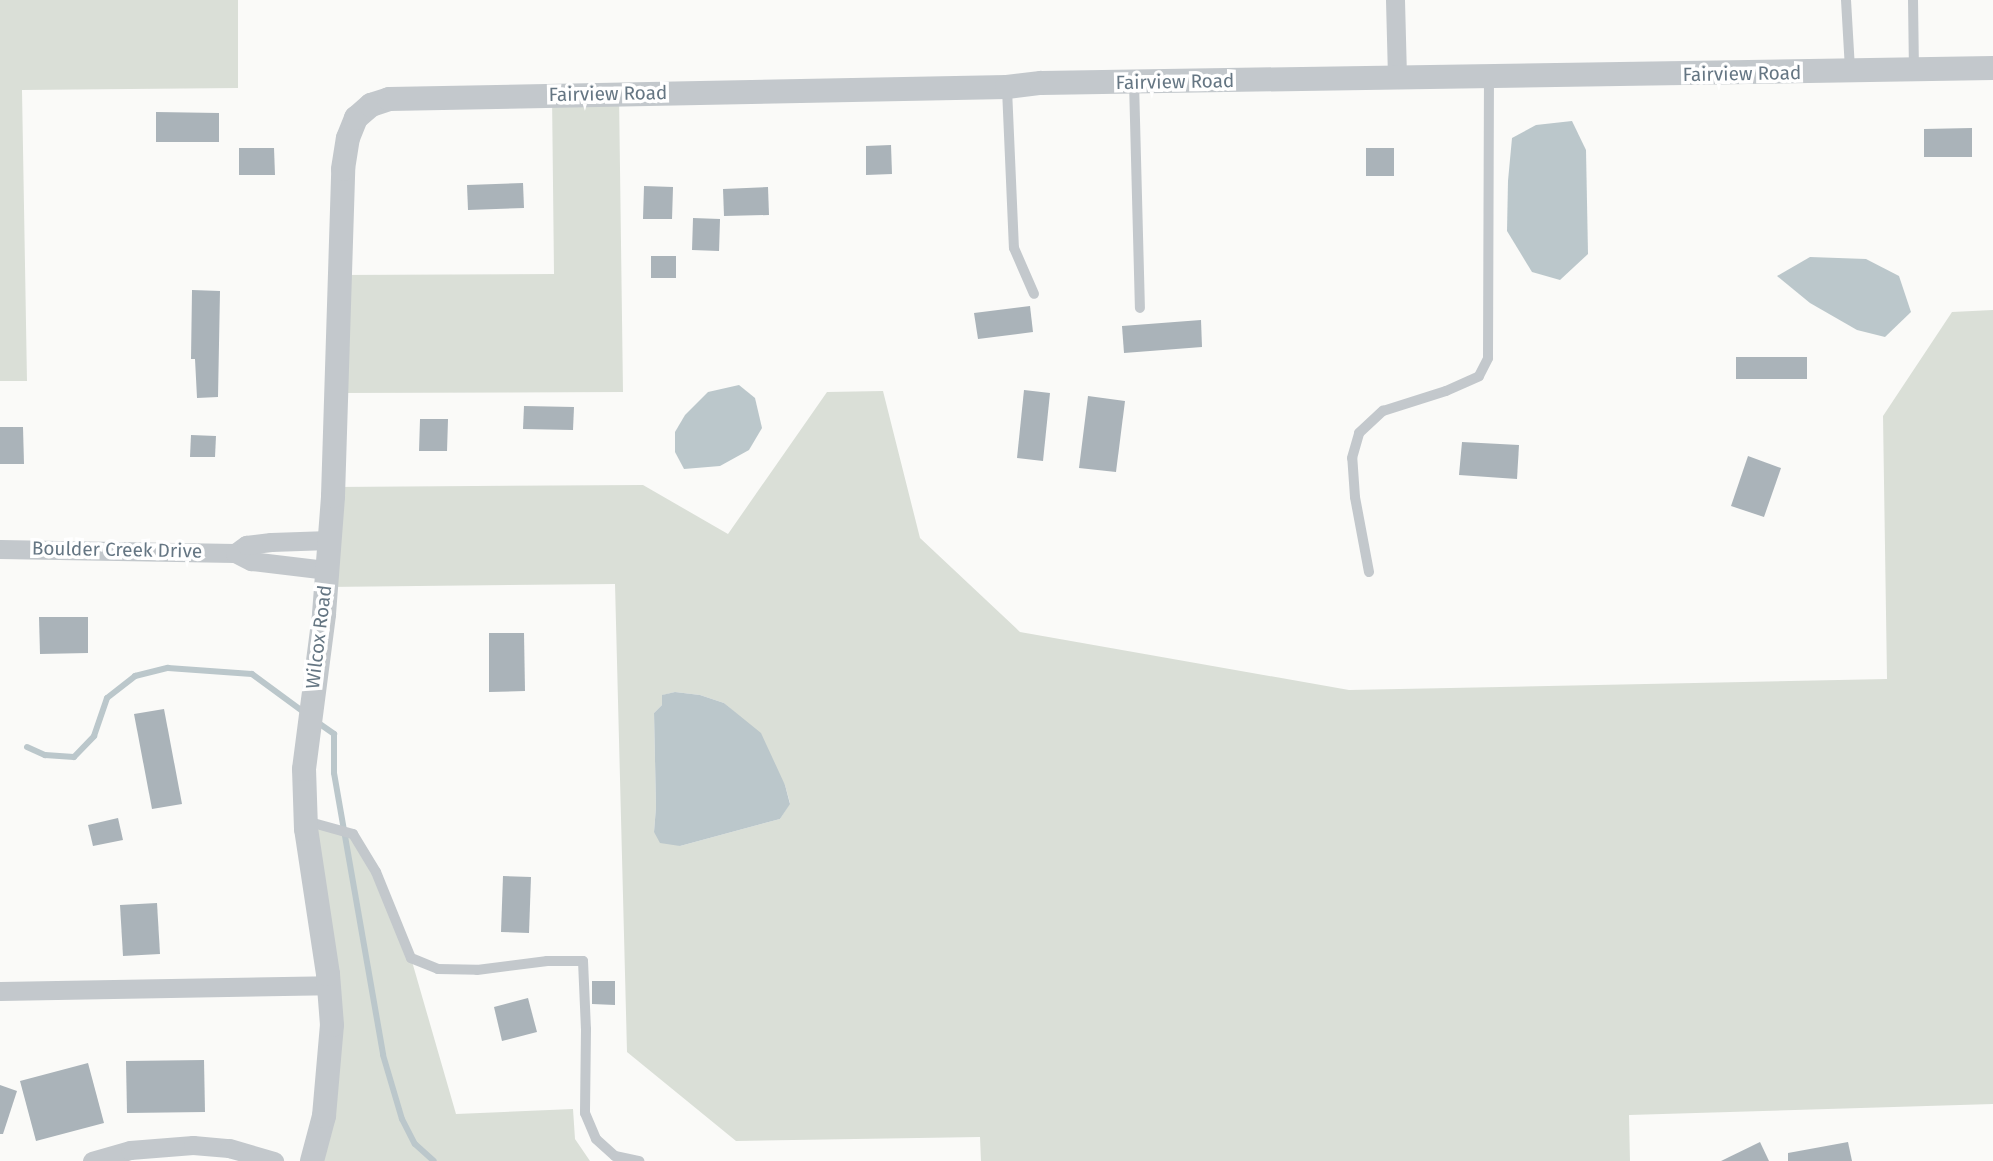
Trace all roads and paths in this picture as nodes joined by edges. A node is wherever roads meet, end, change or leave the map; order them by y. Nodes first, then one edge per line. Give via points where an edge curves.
1 (1395, 0) edge
2 (1846, 0) edge
3 (1913, 0) edge
4 (1993, 68) edge
5 (1914, 70) junction
6 (1850, 72) junction
7 (1489, 78) junction
8 (1397, 79) junction
9 (1134, 82) junction
10 (1007, 87) junction
11 (361, 112) joint
12 (1034, 294) dead end
13 (1140, 308) dead end
14 (329, 540) junction
15 (0, 549) edge
16 (235, 553) junction
17 (327, 570) junction
18 (1369, 572) dead end
19 (306, 821) junction
20 (327, 985) junction
21 (0, 992) edge
22 (92, 1161) edge
23 (274, 1161) edge
24 (312, 1161) edge
25 (639, 1161) edge

1 - 8 street
2 - 6 lane
3 - 5 lane
4 - 5 street, Fairview Road
5 - 6 street, Fairview Road
6 - 7 street, Fairview Road
7 - 8 street, Fairview Road
7 - 18 lane via 1488,358 1479,376 1383,411 1359,433 1352,458
8 - 9 street, Fairview Road
9 - 10 street, Fairview Road
9 - 13 lane
10 - 11 street, Fairview Road via 389,99
10 - 12 lane via 1014,248
11 - 14 street, Wilcox Road via 348,138 343,169
14 - 16 street, Boulder Creek Drive via 246,545
14 - 17 street, Wilcox Road
15 - 16 street, Boulder Creek Drive
16 - 17 street, Boulder Creek Drive via 251,561
17 - 19 street, Wilcox Road via 306,736
19 - 20 street, Wilcox Road
19 - 25 lane via 353,834 376,872 411,958 438,969 477,970 583,961 585,1113 596,1139 615,1156
20 - 21 street
20 - 24 street, Wilcox Road via 332,1025 330,1066
22 - 23 street via 130,1150 193,1145 229,1148

